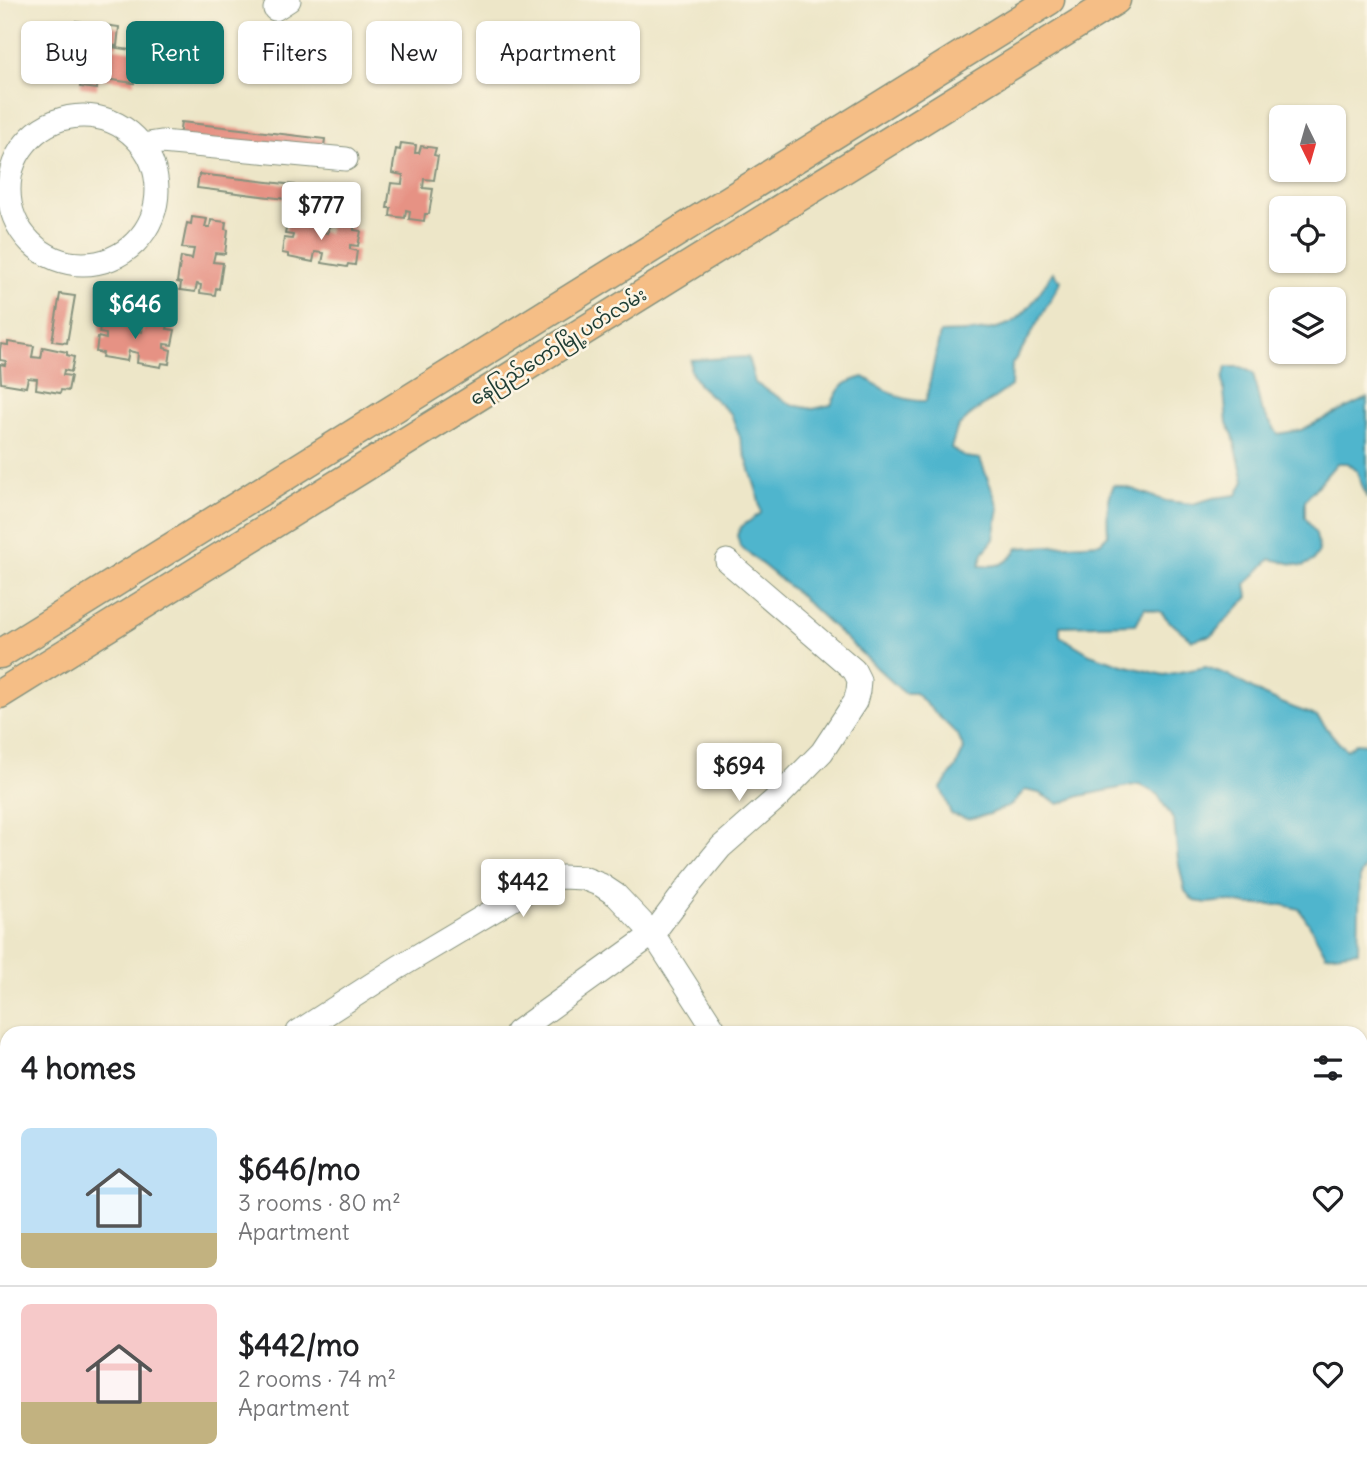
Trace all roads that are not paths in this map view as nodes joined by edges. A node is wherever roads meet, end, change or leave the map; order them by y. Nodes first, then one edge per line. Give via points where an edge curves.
1 (1050, 0) edge
2 (1116, 0) edge
3 (142, 145) junction
4 (346, 159) dead end
5 (5, 199) edge
6 (727, 561) dead end
7 (0, 654) edge
8 (0, 694) edge
9 (653, 934) junction
10 (324, 1026) edge
11 (525, 1026) edge
12 (712, 1026) edge

1 - 7 main road
2 - 8 main road, နေပြည်တော်မြို့ပတ်လမ်း
3 - 4 street via 161,142
3 - 5 street via 107,119 60,119 37,131 20,150
3 - 5 street via 157,175 159,192 153,218 140,240 119,256 94,265 62,262 38,251 23,236
6 - 9 street via 854,670 858,691 822,752 721,847
9 - 10 street via 601,885 583,878 545,880 399,967
9 - 11 street
9 - 12 street

